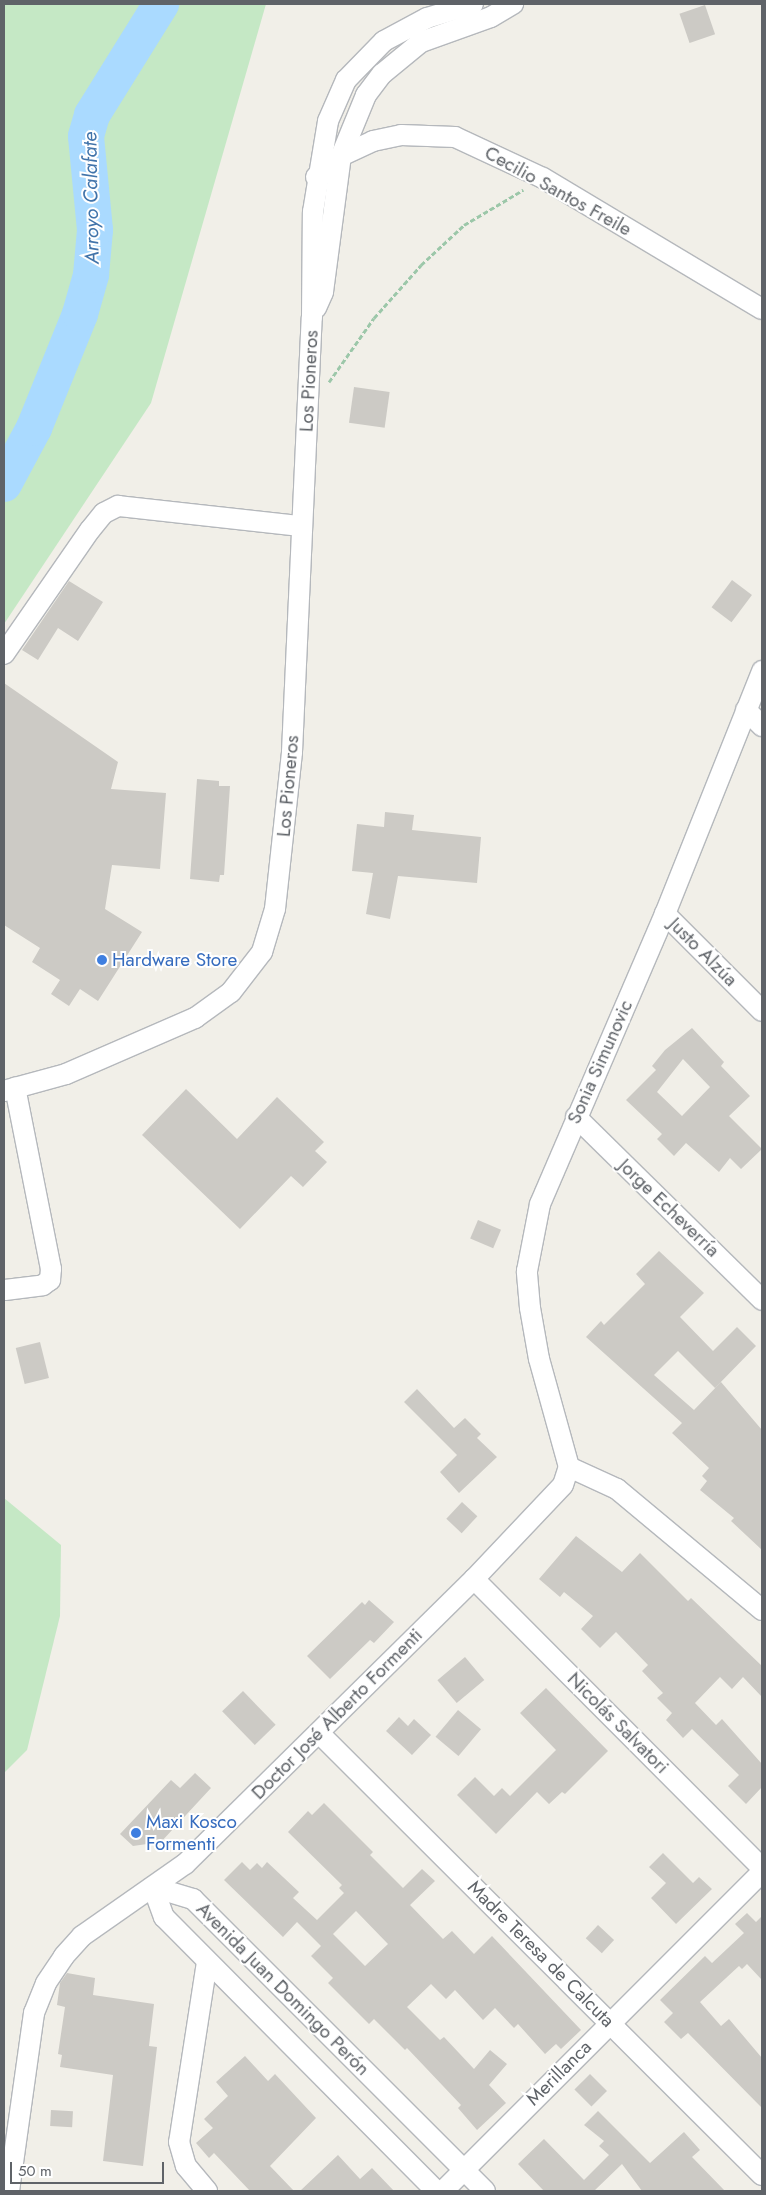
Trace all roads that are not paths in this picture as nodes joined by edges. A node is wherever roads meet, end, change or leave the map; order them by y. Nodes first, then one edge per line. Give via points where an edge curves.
1 (473, 4) edge
2 (513, 4) edge
3 (341, 156) junction
4 (316, 176) junction
5 (762, 309) edge
6 (312, 317) junction
7 (300, 526) junction
8 (4, 654) edge
9 (762, 671) edge
10 (746, 710) junction
11 (762, 726) edge
12 (665, 914) junction
13 (762, 1011) edge
14 (9, 1090) edge
15 (576, 1117) junction
16 (5, 1290) dead end
17 (762, 1300) edge
18 (569, 1467) junction
19 (474, 1579) junction
20 (762, 1610) edge
21 (319, 1733) junction
22 (762, 1870) edge
23 (153, 1887) junction
24 (207, 1962) junction
25 (610, 2022) junction
26 (463, 2170) junction
27 (762, 2175) edge
28 (10, 2191) edge
29 (207, 2191) edge
30 (436, 2191) edge
31 (443, 2191) edge
32 (485, 2191) edge

1 - 4 street, Los Pioneros via 395,32 356,67 337,97 328,121
2 - 3 street, Los Pioneros via 491,17 421,42 400,58 366,95
3 - 4 street, Cecilio Santos Freile
3 - 5 street, Cecilio Santos Freile via 373,141 401,135 455,137 543,178
3 - 6 street, Los Pioneros via 324,292
4 - 6 street, Los Pioneros
6 - 7 street, Los Pioneros
7 - 8 street via 118,506 104,513 90,530
7 - 14 street, Los Pioneros via 292,752 275,909 262,952 230,992 195,1018 66,1074
9 - 10 street, Sonia Simunovic
10 - 11 street
10 - 12 street, Sonia Simunovic
12 - 13 street, Justo Alzúa
12 - 15 street, Sonia Simunovic
14 - 16 street via 51,1269 50,1280 43,1285
15 - 17 street, Jorge Echeverría
15 - 18 street, Sonia Simunovic via 540,1204 527,1271 539,1359
18 - 19 street, Doctor José Alberto Formenti via 563,1485
18 - 20 street via 617,1489
19 - 21 street, Doctor José Alberto Formenti
19 - 22 street, Nicolás Salvatori
21 - 23 street, Doctor José Alberto Formenti via 185,1864
21 - 25 street, Madre Teresa de Calcuta
22 - 25 street, Merillanca
23 - 24 street, Avenida Juan Domingo Perón via 164,1916
23 - 26 street, Avenida Juan Domingo Perón via 193,1898
23 - 28 street, Doctor José Alberto Formenti via 82,1936 46,1982 34,2013
24 - 29 street via 179,2142 182,2160
24 - 30 street, Avenida Juan Domingo Perón
25 - 26 street, Merillanca
25 - 27 street, Madre Teresa de Calcuta
26 - 31 street, Merillanca
26 - 32 street, Avenida Juan Domingo Perón

